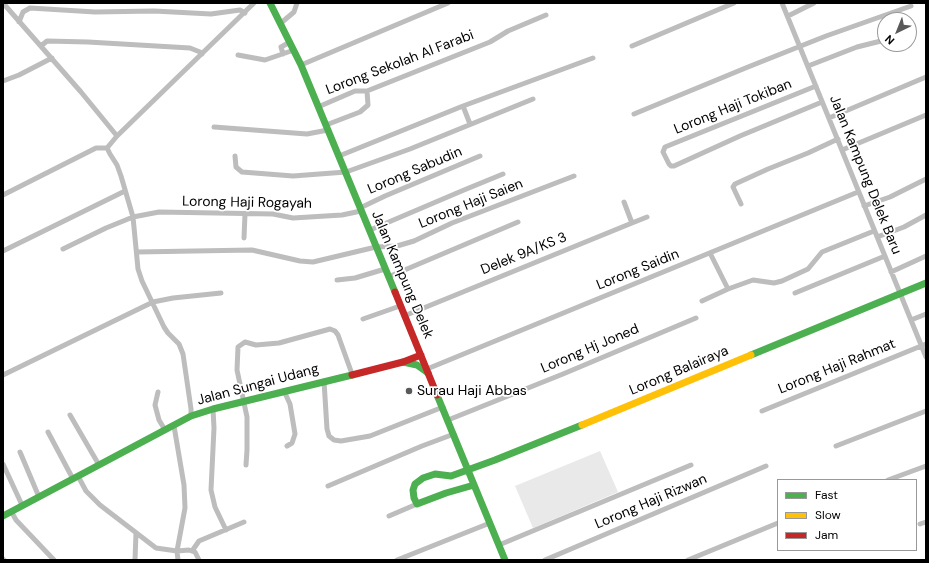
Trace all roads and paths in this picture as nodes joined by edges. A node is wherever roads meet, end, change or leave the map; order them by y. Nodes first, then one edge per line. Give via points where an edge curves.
1 (254, 3) edge
2 (270, 3) edge
3 (298, 3) edge
4 (448, 3) edge
5 (734, 3) edge
6 (782, 3) edge
7 (814, 3) edge
8 (3, 4) edge
9 (911, 6) dead end
10 (245, 13) junction
11 (546, 15) dead end
12 (788, 16) junction
13 (19, 22) junction
14 (281, 23) junction
15 (290, 42) junction
16 (877, 42) edge
17 (41, 46) junction
18 (632, 46) dead end
19 (800, 47) junction
20 (294, 50) junction
21 (202, 54) junction
22 (283, 54) junction
23 (238, 55) dead end
24 (52, 58) junction
25 (593, 58) dead end
26 (300, 65) junction
27 (808, 66) junction
28 (926, 77) edge
29 (3, 81) edge
30 (816, 86) junction
31 (367, 91) junction
32 (533, 99) dead end
33 (822, 102) junction
34 (463, 106) junction
35 (318, 107) junction
36 (634, 114) dead end
37 (926, 115) edge
38 (829, 118) junction
39 (470, 124) junction
40 (214, 126) dead end
41 (327, 128) junction
42 (117, 136) junction
43 (838, 140) junction
44 (108, 148) junction
45 (842, 150) junction
46 (235, 156) dead end
47 (338, 156) junction
48 (480, 156) dead end
49 (346, 172) junction
50 (503, 174) dead end
51 (574, 176) dead end
52 (926, 179) edge
53 (126, 191) junction
54 (858, 192) junction
55 (3, 195) edge
56 (624, 202) dead end
57 (741, 204) dead end
58 (864, 206) junction
59 (360, 210) junction
60 (245, 214) junction
61 (926, 215) edge
62 (133, 217) junction
63 (647, 217) dead end
64 (518, 222) dead end
65 (632, 223) junction
66 (370, 230) junction
67 (874, 231) junction
68 (877, 237) junction
69 (244, 238) dead end
70 (376, 247) junction
71 (63, 249) dead end
72 (3, 250) edge
73 (137, 252) junction
74 (710, 253) junction
75 (885, 256) junction
76 (926, 256) edge
77 (385, 269) junction
78 (891, 272) junction
79 (388, 277) junction
80 (337, 280) dead end
81 (926, 283) edge
82 (728, 289) junction
83 (221, 293) dead end
84 (795, 293) dead end
85 (900, 294) junction
86 (702, 301) dead end
87 (153, 302) junction
88 (400, 306) junction
89 (926, 314) edge
90 (404, 316) junction
91 (696, 318) dead end
92 (363, 319) dead end
93 (911, 320) junction
94 (924, 345) edge
95 (421, 355) junction
96 (926, 357) edge
97 (403, 362) junction
98 (428, 371) junction
99 (3, 374) edge
100 (352, 374) junction
101 (324, 381) junction
102 (284, 391) junction
103 (158, 392) dead end
104 (244, 401) junction
105 (443, 407) junction
106 (213, 409) junction
107 (762, 411) dead end
108 (926, 411) edge
109 (70, 415) dead end
110 (191, 416) junction
111 (448, 420) junction
112 (174, 426) junction
113 (165, 430) junction
114 (48, 432) dead end
115 (454, 434) junction
116 (287, 446) dead end
117 (836, 446) dead end
118 (20, 452) dead end
119 (3, 464) edge
120 (98, 465) junction
121 (246, 465) dead end
122 (691, 465) dead end
123 (766, 466) dead end
124 (926, 466) edge
125 (468, 470) junction
126 (75, 477) junction
127 (891, 479) edge
128 (474, 484) junction
129 (328, 486) dead end
130 (39, 497) junction
131 (417, 504) junction
132 (22, 506) junction
133 (11, 511) junction
134 (3, 516) edge
135 (389, 516) dead end
136 (244, 522) dead end
137 (926, 522) edge
138 (490, 523) junction
139 (777, 523) edge
140 (920, 524) dead end
141 (226, 530) junction
142 (136, 533) junction
143 (499, 545) junction
144 (178, 551) junction
145 (192, 551) junction
146 (54, 560) edge
147 (135, 560) edge
148 (178, 560) edge
149 (199, 560) edge
150 (397, 560) edge
151 (505, 560) edge
152 (545, 560) edge
153 (688, 560) edge

1 - 10 street
2 - 14 street, Jalan Kampung Delek
3 - 14 street via 294,12
4 - 26 street
5 - 18 street
6 - 12 street, Jalan Kampung Delek Baru
7 - 12 street
8 - 13 street
9 - 19 street
10 - 13 street via 240,10 212,14 30,8 23,12
10 - 21 street
11 - 31 street, Lorong Sekolah Al Farabi via 508,31 490,42
12 - 19 street, Jalan Kampung Delek Baru
13 - 17 street
14 - 15 street, Jalan Kampung Delek
15 - 20 street, Jalan Kampung Delek
15 - 22 street via 281,47
16 - 27 street
17 - 21 street via 47,41 88,42 190,48
17 - 24 street
19 - 27 street, Jalan Kampung Delek Baru
19 - 36 street
20 - 22 street
20 - 26 street, Jalan Kampung Delek
21 - 42 street
22 - 23 street via 265,60
24 - 29 street
24 - 42 street
25 - 34 street
26 - 35 street, Jalan Kampung Delek
27 - 30 street, Jalan Kampung Delek Baru
28 - 38 street
30 - 33 street, Jalan Kampung Delek Baru
30 - 33 street, Lorong Haji Tokiban via 665,147 663,152 669,164 674,166
31 - 35 street, Lorong Sekolah Al Farabi via 355,91
31 - 41 street via 368,105 360,112
32 - 39 street
33 - 38 street, Jalan Kampung Delek Baru
34 - 39 street
34 - 47 street
35 - 41 street, Jalan Kampung Delek
37 - 45 street
38 - 43 street, Jalan Kampung Delek Baru
39 - 49 street
40 - 41 street via 307,134
41 - 47 street, Jalan Kampung Delek
42 - 44 street
43 - 45 street, Jalan Kampung Delek Baru
43 - 57 street via 735,184 733,187
44 - 53 street
44 - 55 street via 96,148
45 - 54 street, Jalan Kampung Delek Baru
46 - 49 street via 236,167 242,172 293,176
47 - 49 street, Jalan Kampung Delek
48 - 59 street, Lorong Sabudin via 385,196
49 - 59 street, Jalan Kampung Delek
50 - 66 street
51 - 70 street, Lorong Haji Saien via 452,223 414,241 393,247
52 - 58 street via 890,197
53 - 62 street
53 - 72 street
54 - 58 street, Jalan Kampung Delek Baru
54 - 74 street, Lorong Saidin
56 - 65 street
58 - 67 street, Jalan Kampung Delek Baru
59 - 60 street, Lorong Haji Rogayah via 342,215 293,218 272,214
59 - 66 street, Jalan Kampung Delek
60 - 62 street, Lorong Haji Rogayah via 159,212
60 - 69 street
61 - 68 street
62 - 71 street, Lorong Haji Rogayah
62 - 73 street
63 - 65 street, Delek 9A/KS 3
64 - 79 street
65 - 90 street, Delek 9A/KS 3
66 - 70 street, Jalan Kampung Delek
67 - 68 street, Jalan Kampung Delek Baru
67 - 82 street via 822,252 808,269 782,281 774,283 753,280
68 - 75 street, Jalan Kampung Delek Baru
70 - 73 street, Lorong Haji Saien via 313,262 252,250
70 - 77 street, Jalan Kampung Delek
73 - 87 street via 138,269
74 - 82 street
74 - 98 street, Lorong Saidin
75 - 78 street, Jalan Kampung Delek Baru
75 - 84 street
76 - 78 street
77 - 79 street, Jalan Kampung Delek
77 - 80 street
78 - 85 street, Jalan Kampung Delek Baru
79 - 88 street, Jalan Kampung Delek
81 - 85 street, Lorong Balairaya
82 - 86 street
83 - 87 street
85 - 93 street, Jalan Kampung Delek Baru
85 - 125 street, Lorong Balairaya
87 - 99 street
87 - 110 street via 168,332 179,344 192,409
88 - 90 street, Jalan Kampung Delek
88 - 92 street
89 - 93 street
90 - 95 street, Jalan Kampung Delek
91 - 111 street, Lorong Hj Joned
93 - 94 street, Jalan Kampung Delek Baru
94 - 96 street, Jalan Kampung Delek Baru
94 - 107 street, Lorong Haji Rahmat
95 - 97 street, Jalan Sungai Udang
95 - 98 street, Jalan Kampung Delek
97 - 98 street
97 - 100 street, Jalan Sungai Udang
98 - 105 street, Jalan Kampung Delek
100 - 101 street, Jalan Sungai Udang
100 - 104 street via 338,335 330,329 279,343 256,345 245,342 238,346 237,370
101 - 102 street, Jalan Sungai Udang
101 - 105 street via 327,429 329,436 334,440 370,436
102 - 104 street, Jalan Sungai Udang
102 - 116 street via 290,404 295,434 292,443
103 - 113 street via 155,405
104 - 106 street, Jalan Sungai Udang
104 - 121 street via 247,417
105 - 111 street, Jalan Kampung Delek
106 - 110 street, Jalan Sungai Udang
106 - 141 street via 211,490 215,507
108 - 117 street
109 - 120 street
110 - 112 street, Jalan Sungai Udang
111 - 115 street, Jalan Kampung Delek
112 - 113 street, Jalan Sungai Udang
112 - 144 street via 185,508
113 - 120 street, Jalan Sungai Udang
114 - 126 street
115 - 125 street, Jalan Kampung Delek
115 - 129 street
118 - 130 street
119 - 132 street
120 - 126 street, Jalan Sungai Udang
122 - 143 street
123 - 152 street, Lorong Haji Rizwan
124 - 127 street
125 - 128 street, Jalan Kampung Delek
125 - 131 street, Lorong Balairaya via 451,476 435,474 423,478 415,484 413,490
126 - 130 street, Jalan Sungai Udang
126 - 142 street via 100,505
128 - 131 street
128 - 138 street, Jalan Kampung Delek
130 - 132 street, Jalan Sungai Udang
131 - 135 street
132 - 133 street, Jalan Sungai Udang
133 - 134 street, Jalan Sungai Udang
133 - 146 street via 16,520
136 - 141 street
137 - 140 street
138 - 143 street, Jalan Kampung Delek
138 - 150 street
139 - 153 street
141 - 145 street via 199,541
142 - 144 street via 156,548
142 - 147 street
143 - 151 street, Jalan Kampung Delek
144 - 145 street
144 - 148 street
145 - 149 street

